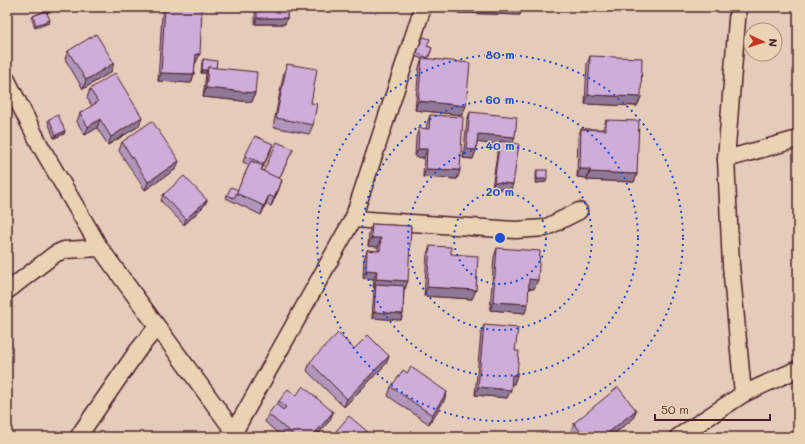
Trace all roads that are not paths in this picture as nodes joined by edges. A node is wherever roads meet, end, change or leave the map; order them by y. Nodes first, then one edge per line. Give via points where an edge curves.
1 (423, 7) edge
2 (738, 7) edge
3 (7, 80) edge
4 (798, 139) edge
5 (726, 159) junction
6 (579, 211) dead end
7 (353, 220) junction
8 (100, 248) junction
9 (7, 290) edge
10 (157, 327) junction
11 (798, 369) edge
12 (743, 394) junction
13 (80, 434) dead end
14 (236, 434) edge
15 (678, 437) edge

1 - 7 street
2 - 5 street
3 - 8 street via 41,147
4 - 5 street
5 - 12 street
6 - 7 street via 545,228 516,230
7 - 14 street
8 - 9 street via 64,250 55,254
8 - 10 street
10 - 13 street
10 - 14 street
11 - 12 street
12 - 15 street

